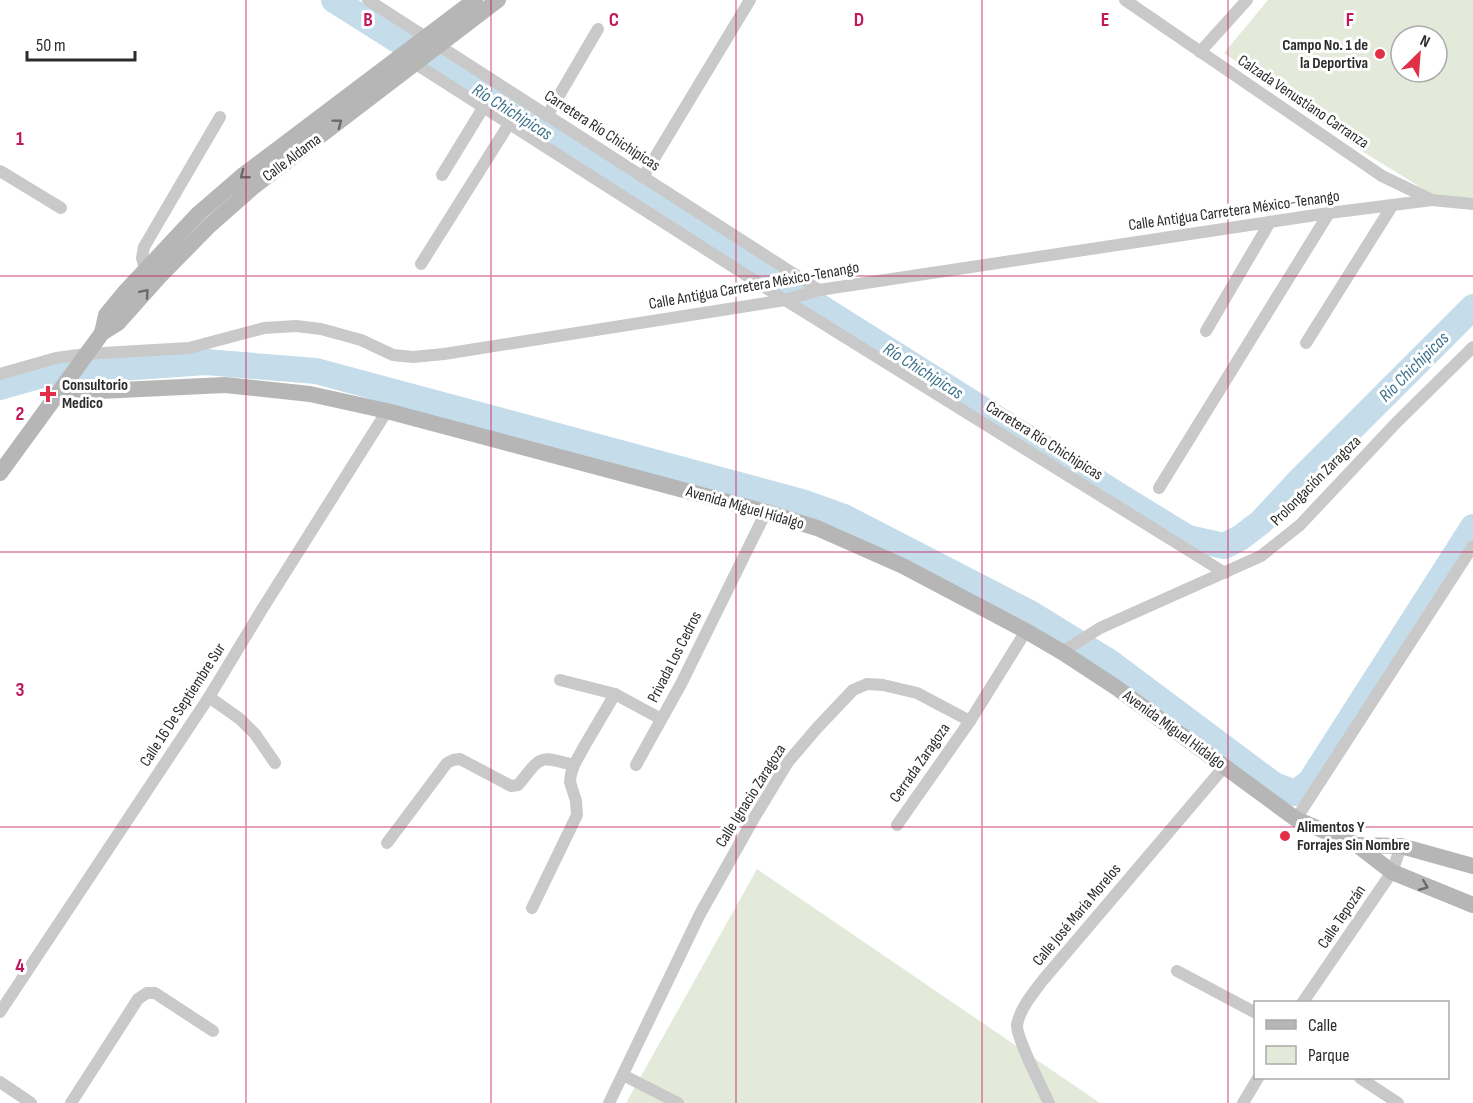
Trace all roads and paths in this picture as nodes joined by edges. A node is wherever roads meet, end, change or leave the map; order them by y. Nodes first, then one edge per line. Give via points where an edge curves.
1 (368, 0) edge
2 (475, 0) edge
3 (498, 0) edge
4 (750, 0) edge
5 (1125, 0) edge
6 (1247, 0) edge
7 (598, 29) dead end
8 (434, 41) junction
9 (1200, 52) junction
10 (409, 59) junction
11 (483, 108) junction
12 (547, 116) junction
13 (220, 117) dead end
14 (508, 124) junction
15 (0, 171) edge
16 (442, 175) dead end
17 (643, 177) junction
18 (1432, 200) junction
19 (1473, 204) edge
20 (1392, 206) junction
21 (62, 208) dead end
22 (1329, 213) junction
23 (1270, 222) junction
24 (421, 264) dead end
25 (145, 269) junction
26 (814, 291) junction
27 (787, 299) junction
28 (1206, 331) dead end
29 (102, 333) junction
30 (1306, 343) dead end
31 (1473, 347) edge
32 (81, 360) junction
33 (0, 374) edge
34 (62, 386) junction
35 (387, 411) junction
36 (0, 473) edge
37 (1159, 488) dead end
38 (766, 512) junction
39 (1473, 546) edge
40 (1225, 573) junction
41 (1026, 631) junction
42 (1065, 650) junction
43 (560, 680) dead end
44 (615, 694) junction
45 (209, 697) junction
46 (661, 720) junction
47 (970, 721) junction
48 (275, 763) dead end
49 (574, 765) junction
50 (636, 765) dead end
51 (1224, 767) junction
52 (1296, 819) junction
53 (897, 825) dead end
54 (387, 843) dead end
55 (1357, 845) junction
56 (1401, 846) junction
57 (1473, 866) edge
58 (1392, 872) junction
59 (1473, 905) edge
60 (532, 908) dead end
61 (1177, 971) dead end
62 (1304, 1001) edge
63 (0, 1012) edge
64 (1254, 1012) edge
65 (213, 1031) dead end
66 (623, 1074) junction
67 (1257, 1079) edge
68 (1363, 1079) edge
69 (0, 1082) edge
70 (31, 1103) edge
71 (71, 1103) edge
72 (609, 1103) edge
73 (678, 1103) edge
74 (1049, 1103) edge
75 (1243, 1103) edge
76 (1398, 1103) edge

1 - 8 street, Carretera Río Chichipicas
2 - 8 street, Calle Aldama
3 - 8 street, Calle Aldama
4 - 17 street
5 - 9 street, Calzada Venustiano Carranza
6 - 9 street
7 - 12 street
8 - 10 street, Calle Aldama
8 - 12 street, Carretera Río Chichipicas
9 - 18 street, Calzada Venustiano Carranza via 1382,176
10 - 11 street, Carretera Río Chichipicas
10 -> 25 street, Calle Aldama via 242,176 198,214
29 -> 10 street, Calle Aldama via 118,323 209,226
11 - 14 street, Carretera Río Chichipicas
11 - 16 street
12 - 17 street, Carretera Río Chichipicas
13 - 25 street via 144,247
14 - 24 street
14 - 27 street, Carretera Río Chichipicas
15 - 21 street
17 - 26 street, Carretera Río Chichipicas
18 - 19 street, Calzada Venustiano Carranza
18 - 20 street, Calle Antigua Carretera México-Tenango
20 - 22 street, Calle Antigua Carretera México-Tenango
20 - 30 street
22 - 23 street, Calle Antigua Carretera México-Tenango
22 - 37 street
23 - 26 street, Calle Antigua Carretera México-Tenango
23 - 28 street
25 - 29 street, Calle Aldama via 106,315
26 - 27 street, Calle Antigua Carretera México-Tenango
27 - 32 street, Calle Antigua Carretera México-Tenango via 414,357 393,355 361,340 321,329 296,326 264,328 189,348
27 - 40 street, Carretera Río Chichipicas
29 - 32 street, Calle Aldama
31 - 40 street, Prolongación Zaragoza via 1300,525 1261,556
32 - 33 street, Calle Antigua Carretera México-Tenango via 56,358
32 - 34 street, Calle Aldama
34 - 35 street, Avenida Miguel Hidalgo via 225,385 310,394
34 - 36 street, Calle Aldama
35 - 38 street, Avenida Miguel Hidalgo
35 - 45 street, Calle 16 De Septiembre Sur
38 - 41 street, Avenida Miguel Hidalgo via 817,528 903,566
38 - 46 street, Privada Los Cedros
39 - 52 street
40 - 42 street, Prolongación Zaragoza via 1100,628
41 - 42 street, Avenida Miguel Hidalgo
41 - 47 street
42 - 51 street, Avenida Miguel Hidalgo
43 - 44 street, Privada Los Cedros
44 - 46 street, Privada Los Cedros
44 - 49 street
45 - 48 street via 240,719
45 - 63 street, Calle 16 De Septiembre Sur
46 - 50 street
47 - 53 street, Cerrada Zaragoza
47 - 66 street, Calle Ignacio Zaragoza via 917,693 875,684 854,690 788,762 754,818 700,914
49 - 54 street via 542,760 518,785 511,786 460,759 453,760
49 - 60 street via 570,782 577,814
51 - 52 street, Avenida Miguel Hidalgo
51 - 74 street, Calle José María Morelos via 1043,980 1022,1011 1017,1026 1021,1041
52 - 55 street, Avenida Miguel Hidalgo
55 - 56 street, Avenida Miguel Hidalgo
55 - 58 street, Avenida Miguel Hidalgo
56 - 57 street, Avenida Miguel Hidalgo
56 - 58 street, Calle Tepozán
58 -> 59 street, Avenida Miguel Hidalgo
58 - 62 street, Calle Tepozán
61 - 64 street
65 - 71 street via 155,993 147,993 138,999
66 - 72 street, Calle Ignacio Zaragoza
66 - 73 street
67 - 75 street
68 - 76 street
69 - 70 street

